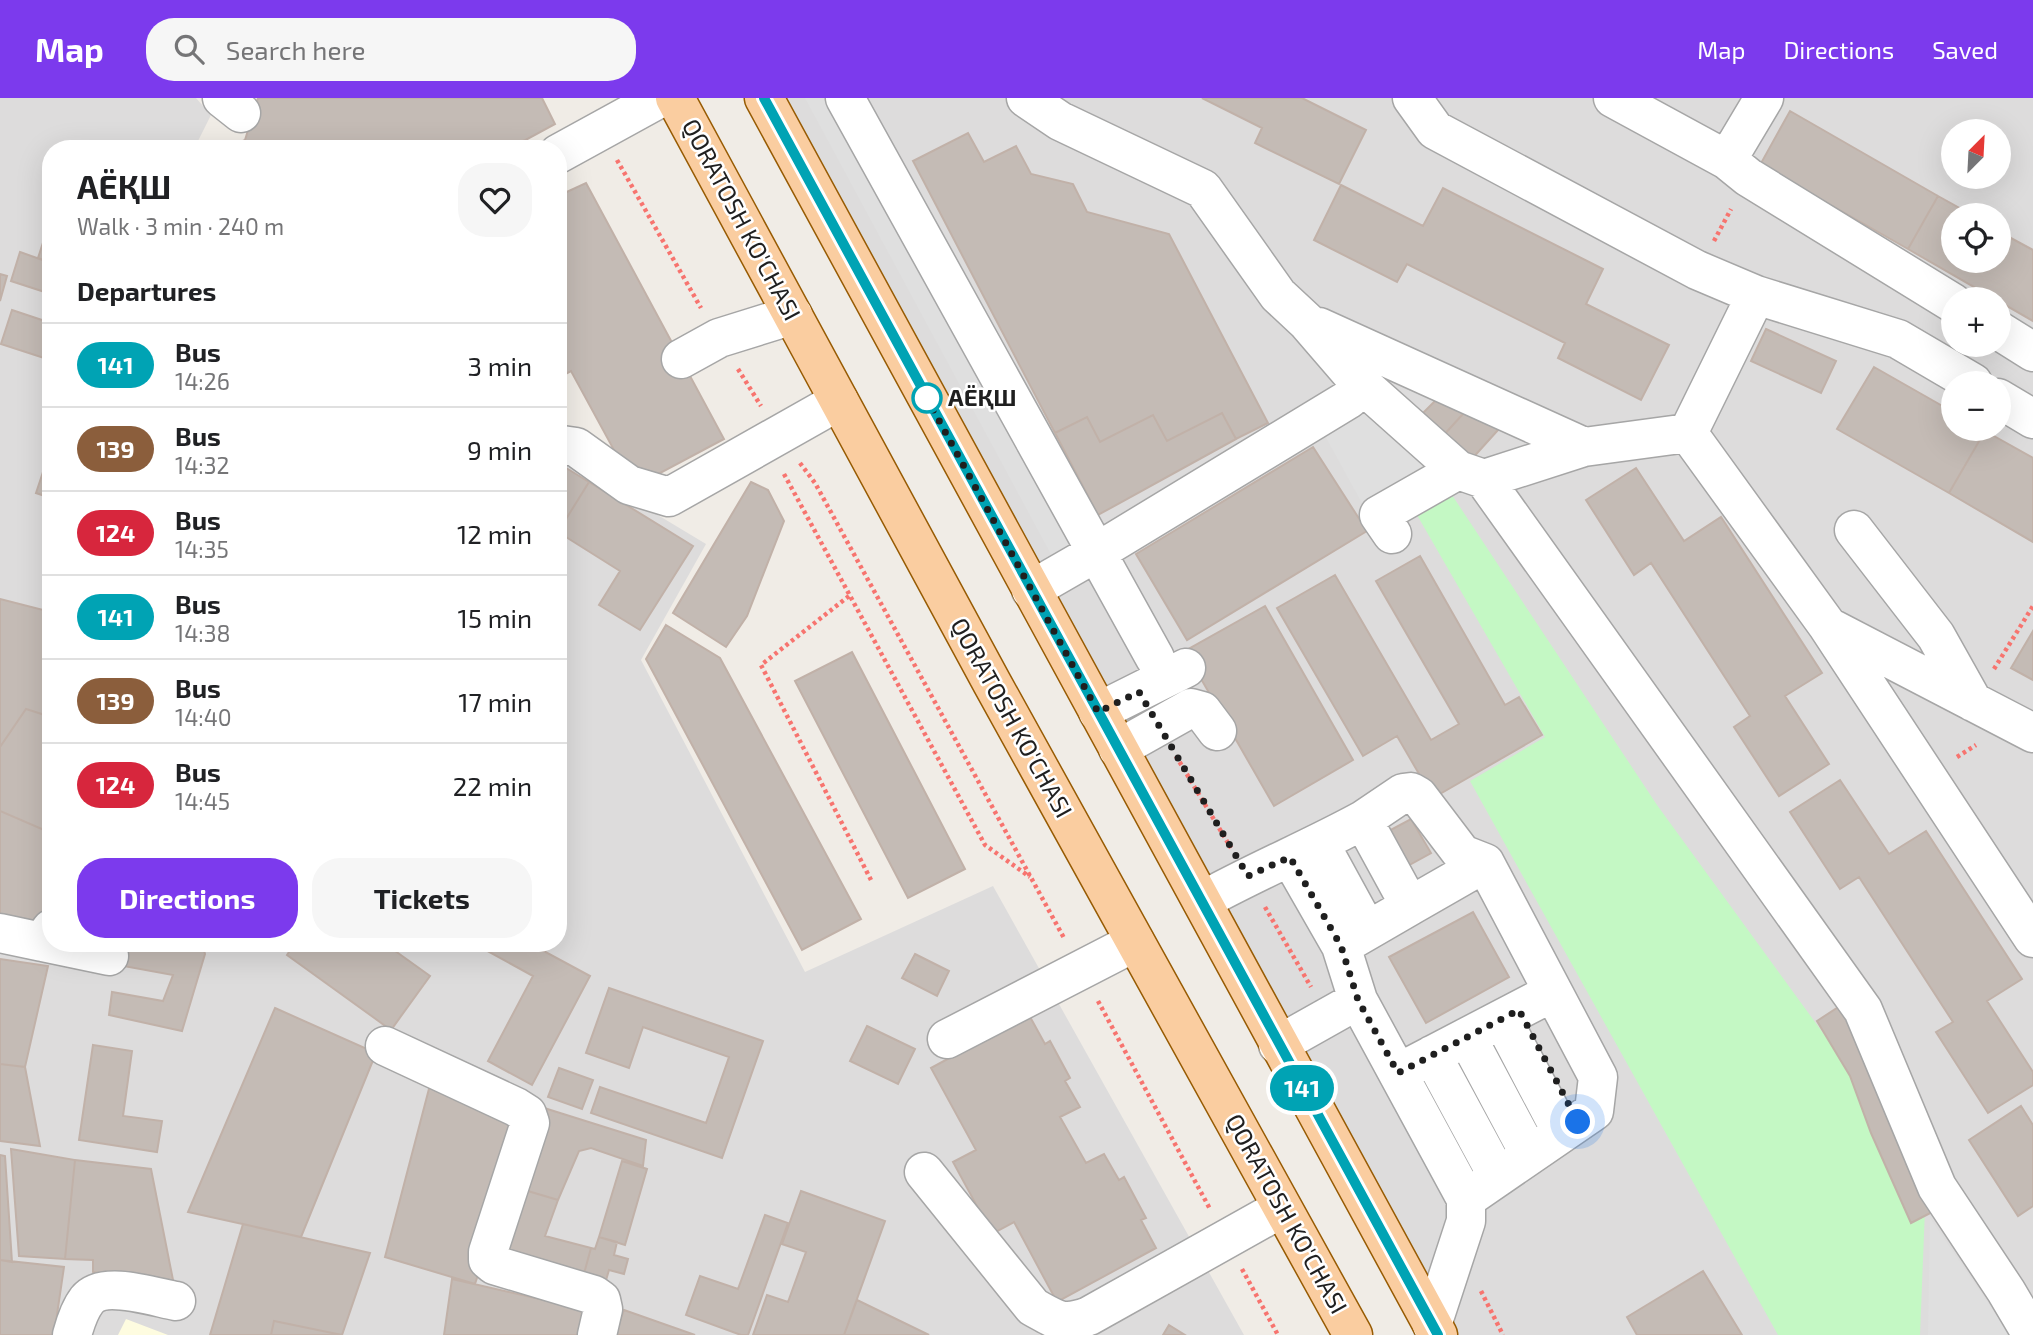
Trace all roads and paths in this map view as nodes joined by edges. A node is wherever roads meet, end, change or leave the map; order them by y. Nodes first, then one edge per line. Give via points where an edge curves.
1 (660, 98) edge
2 (675, 98) edge
3 (764, 98) edge
4 (845, 98) edge
5 (1026, 98) edge
6 (1412, 98) edge
7 (1613, 98) edge
8 (1764, 98) edge
9 (601, 130) junction
10 (567, 149) edge
11 (1727, 160) junction
12 (1756, 295) junction
13 (1941, 296) edge
14 (793, 315) junction
15 (1307, 322) junction
16 (719, 338) junction
17 (2011, 338) edge
18 (2033, 352) edge
19 (681, 359) dead end
20 (1953, 371) edge
21 (1349, 399) dead end
22 (839, 401) junction
23 (2011, 406) edge
24 (2033, 419) edge
25 (1688, 433) junction
26 (778, 435) junction
27 (567, 446) edge
28 (1584, 447) junction
29 (784, 473) dead end
30 (1471, 475) junction
31 (1854, 530) dead end
32 (1392, 534) dead end
33 (1097, 552) junction
34 (1031, 590) junction
35 (849, 596) junction
36 (2033, 606) edge
37 (1826, 625) junction
38 (1973, 702) junction
39 (1098, 712) junction
40 (1159, 727) junction
41 (1217, 731) dead end
42 (2033, 733) edge
43 (1118, 749) junction
44 (1329, 838) junction
45 (1485, 863) junction
46 (1248, 876) junction
47 (1032, 879) junction
48 (871, 880) dead end
49 (1202, 901) junction
50 (1376, 925) junction
51 (0, 933) edge
52 (42, 936) edge
53 (2033, 938) edge
54 (1135, 942) junction
55 (97, 952) edge
56 (110, 956) dead end
57 (1082, 970) junction
58 (1358, 1000) junction
59 (1476, 1033) junction
60 (947, 1039) dead end
61 (1278, 1045) junction
62 (385, 1046) dead end
63 (1530, 1155) junction
64 (924, 1172) dead end
65 (1282, 1208) junction
66 (1225, 1238) junction
67 (176, 1301) dead end
68 (1435, 1330) edge
69 (72, 1335) edge
70 (597, 1335) edge
71 (1278, 1335) edge
72 (1353, 1335) edge
73 (2032, 1335) edge

1 - 9 street
2 - 14 main road, QORATOSH KO'CHASI
3 - 34 main road
4 - 33 street
5 - 15 street via 1060,121 1203,189 1279,295
6 - 12 street via 1435,130 1698,270
7 - 11 street
8 - 11 street
9 - 10 street
9 - 16 path
11 - 13 street
12 - 20 street via 1898,339
12 - 25 street
14 - 16 street
14 - 22 main road, QORATOSH KO'CHASI
15 - 28 street
15 - 30 street via 1357,380
16 - 19 street
16 - 26 path
17 - 18 street
21 - 33 street
22 - 26 street
22 - 54 main road, QORATOSH KO'CHASI
23 - 24 street
25 - 28 street
25 - 37 street
26 - 27 street via 669,496 629,485 576,447
26 - 47 path via 816,483
28 - 30 street
29 - 35 path
30 - 32 street via 1379,515
30 - 73 street via 1863,1010 1937,1186
31 - 38 street via 1936,636
33 - 34 street
33 - 39 street via 1171,663
34 - 39 main road
35 - 47 path via 985,845
35 - 48 path via 761,665
36 - 38 path
37 - 38 street
37 - 53 street
38 - 42 street
39 - 43 main road
40 - 41 street via 1191,708 1202,710
40 - 43 street
40 - 46 path
43 - 49 main road
44 - 45 street via 1411,792 1462,853
44 - 46 street
44 - 50 street
45 - 50 street
45 - 59 street
46 - 49 street
47 - 57 path
49 - 61 main road
50 - 58 street
51 - 52 street
54 - 57 street
54 - 65 main road, QORATOSH KO'CHASI
55 - 56 street
57 - 60 street
57 - 66 path
58 - 59 street
58 - 61 street
59 - 63 street
59 - 63 street
59 - 63 street
59 - 63 street via 1598,1077
61 - 68 main road
62 - 70 street via 527,1114 530,1123 488,1260 601,1300
63 - 68 street via 1466,1221
64 - 66 street via 1033,1307 1071,1322
65 - 66 street
65 - 72 main road, QORATOSH KO'CHASI
66 - 71 path
67 - 69 street via 114,1289 99,1291 87,1299

